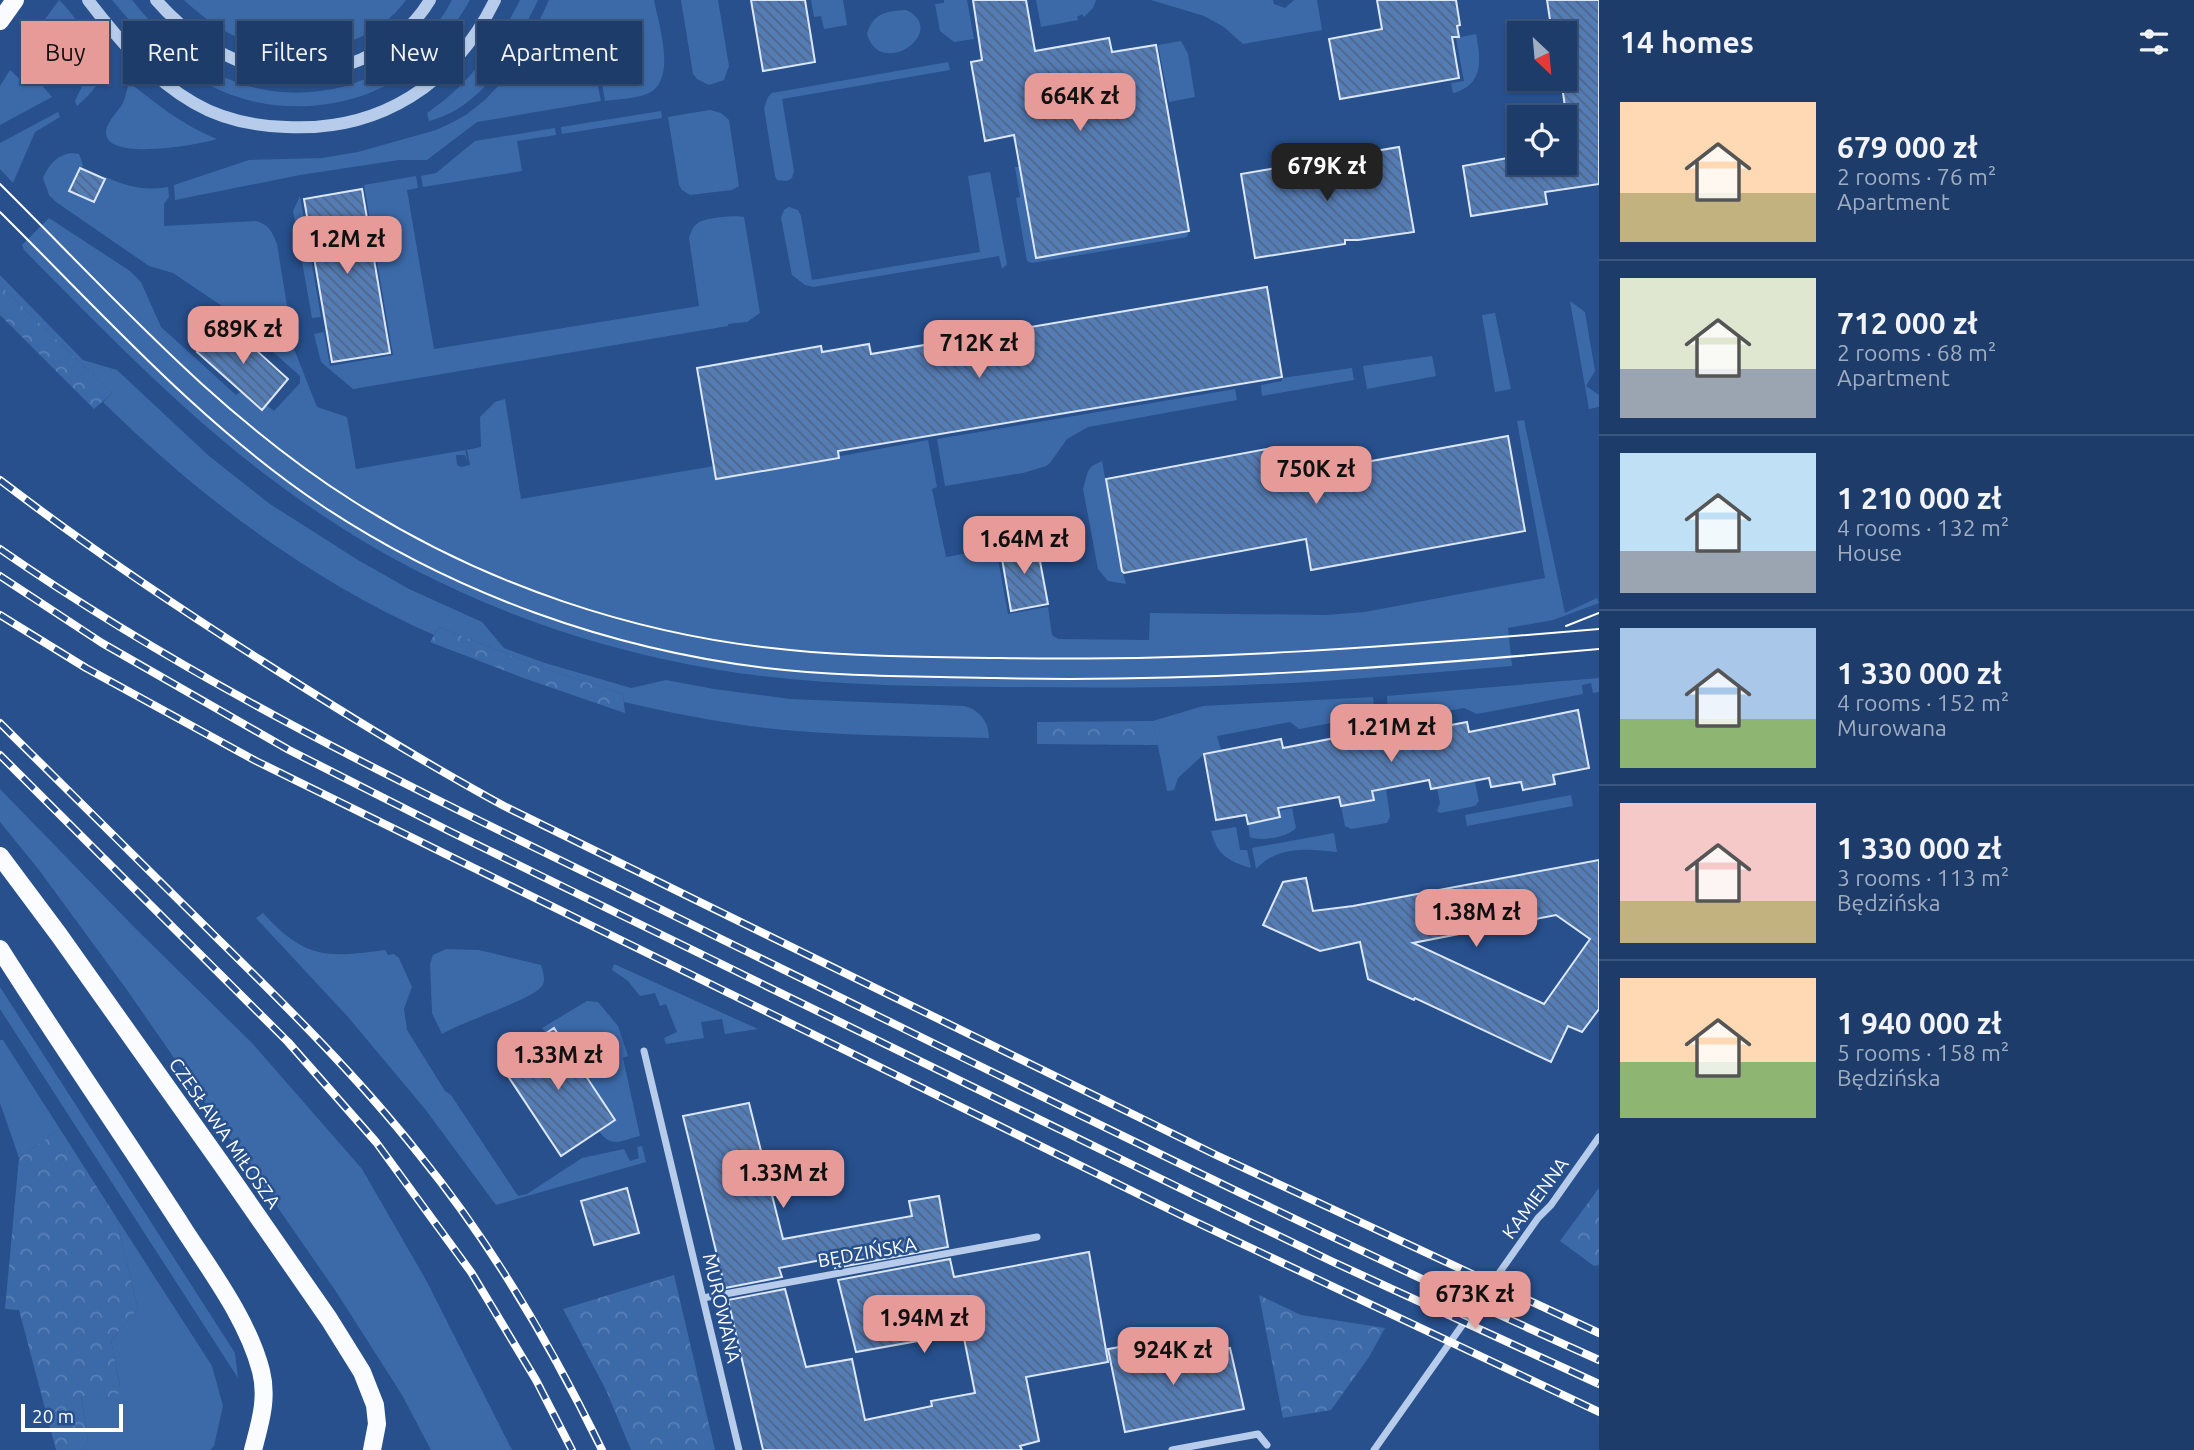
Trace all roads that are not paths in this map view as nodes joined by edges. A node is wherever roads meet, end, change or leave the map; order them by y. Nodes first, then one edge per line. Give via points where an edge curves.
1 (15, 0) edge
2 (88, 0) edge
3 (156, 0) edge
4 (430, 0) edge
5 (495, 0) edge
6 (0, 21) edge
7 (0, 856) edge
8 (0, 949) edge
9 (644, 1051) dead end
10 (1599, 1137) edge
11 (1037, 1237) dead end
12 (703, 1298) junction
13 (1268, 1446) dead end
14 (253, 1450) edge
15 (372, 1450) edge
16 (739, 1450) edge
17 (1172, 1450) edge
18 (1374, 1450) edge

1 - 6 main road
2 - 5 street via 134,54 194,103 257,126 306,128 356,121 426,88 466,46
3 - 4 street via 193,36 226,56 249,66 308,73 377,52 402,34
7 - 15 main road, CZESŁAWA MIŁOSZA via 204,1139 356,1361 375,1405
8 - 14 main road via 239,1319 253,1347 264,1394
9 - 12 street, MUROWANA
10 - 18 street, KAMIENNA
11 - 12 street, BĘDZIŃSKA
12 - 16 street, MUROWANA
13 - 17 street via 1258,1434

